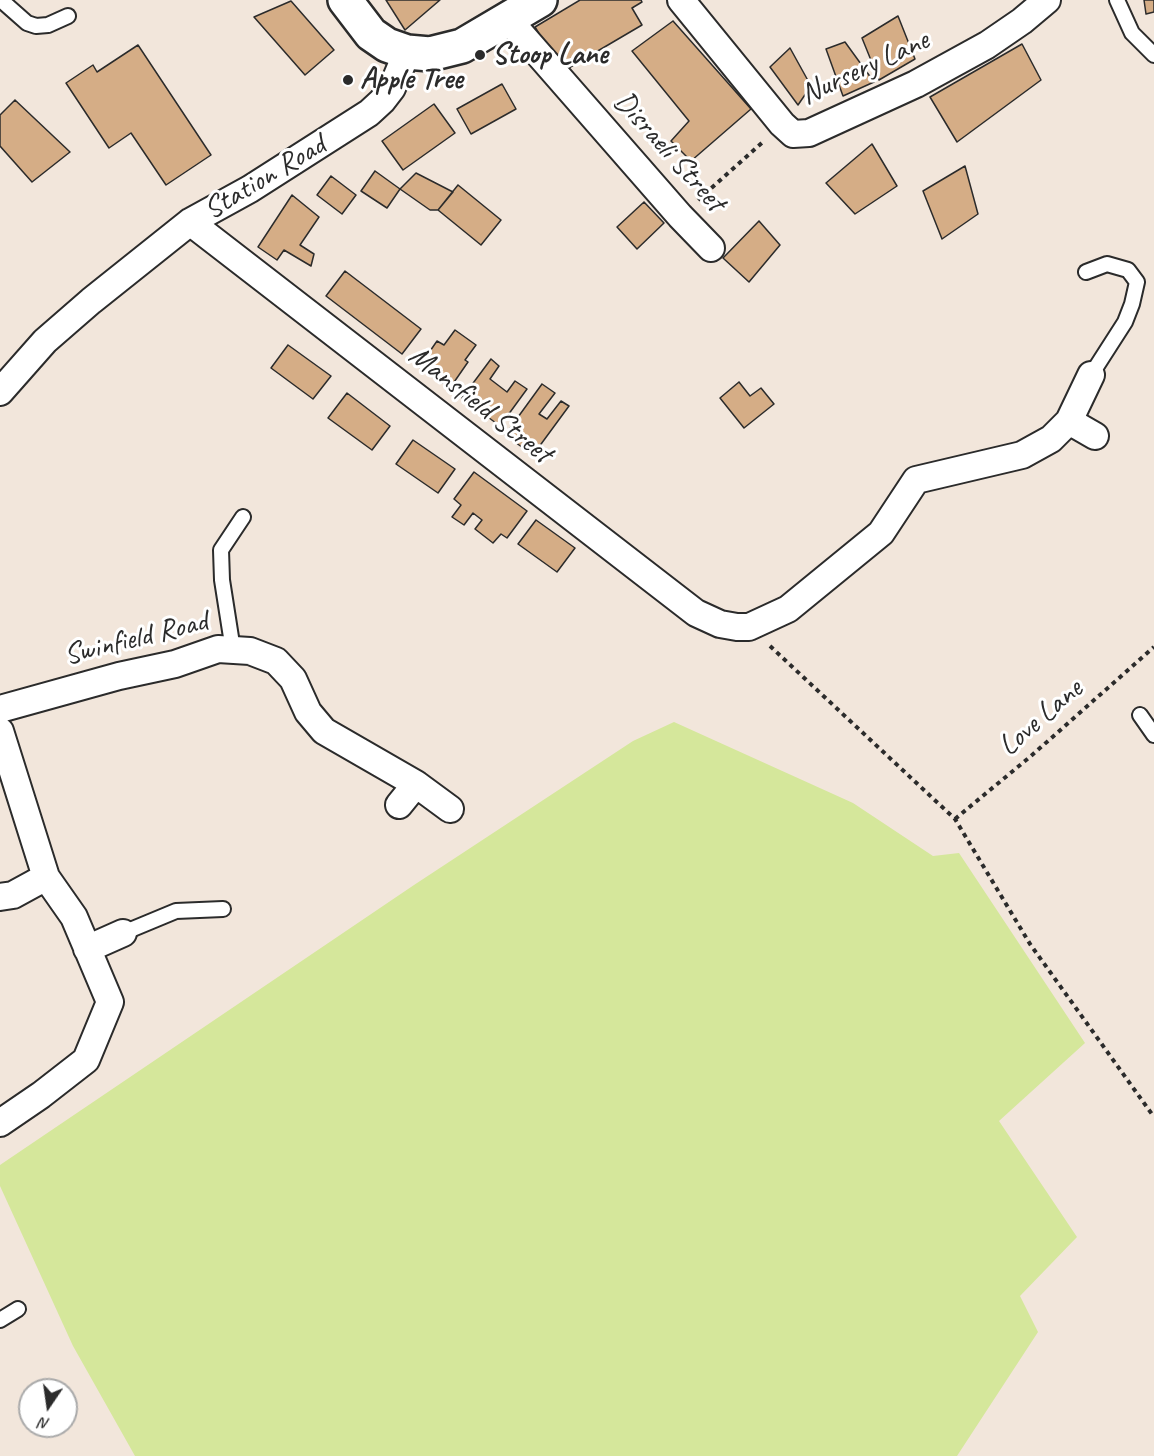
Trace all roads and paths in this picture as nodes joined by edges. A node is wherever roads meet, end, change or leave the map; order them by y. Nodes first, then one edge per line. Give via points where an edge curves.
1 (1, 0) edge
2 (345, 0) edge
3 (540, 0) edge
4 (681, 0) edge
5 (1047, 0) edge
6 (1117, 0) edge
7 (68, 16) dead end
8 (507, 18) junction
9 (407, 52) junction
10 (1154, 55) edge
11 (782, 124) junction
12 (680, 216) junction
13 (190, 222) junction
14 (711, 248) dead end
15 (1086, 272) dead end
16 (1091, 375) joint
17 (0, 392) edge
18 (1069, 421) junction
19 (1095, 436) dead end
20 (243, 517) dead end
21 (743, 627) junction
22 (1154, 647) edge
23 (233, 650) junction
24 (0, 709) edge
25 (1140, 715) dead end
26 (1154, 735) edge
27 (1, 736) edge
28 (416, 784) junction
29 (399, 806) dead end
30 (450, 809) dead end
31 (955, 819) junction
32 (46, 877) junction
33 (0, 897) edge
34 (223, 909) dead end
35 (123, 933) joint
36 (87, 949) junction
37 (1154, 1117) edge
38 (0, 1123) edge
39 (18, 1309) dead end
40 (0, 1320) edge

1 - 7 lane via 36,26 48,26
2 - 9 street via 371,34
3 - 8 street
4 - 11 street, Nursery Lane
5 - 11 street, Nursery Lane via 987,45 916,84 809,133 793,134
6 - 10 lane via 1132,33
8 - 9 street via 447,51
8 - 12 street, Disraeli Street
9 - 13 street, Station Road via 392,88 369,113 250,189
11 - 12 path
12 - 14 street, Disraeli Street
13 - 17 street, Station Road via 45,341
13 - 21 street, Mansfield Street via 696,613 720,624
15 - 16 lane via 1107,264 1128,270 1137,282 1125,322
16 - 18 street
18 - 19 street
18 - 21 street via 1051,439 1023,455 916,480 881,533 789,609
20 - 23 lane via 221,550
21 - 31 path
22 - 31 path, Love Lane
23 - 24 street, Swinfield Road via 218,649 175,664
23 - 28 street, Swinfield Road via 250,651 276,661 293,679 308,712 324,731
25 - 26 lane
27 - 32 street
28 - 29 street
28 - 30 street, Swinfield Road
31 - 37 path via 1030,944
32 - 33 street via 13,895
32 - 36 street via 74,918
34 - 35 lane via 176,911
35 - 36 street
36 - 38 street via 110,1002 86,1060
39 - 40 lane

